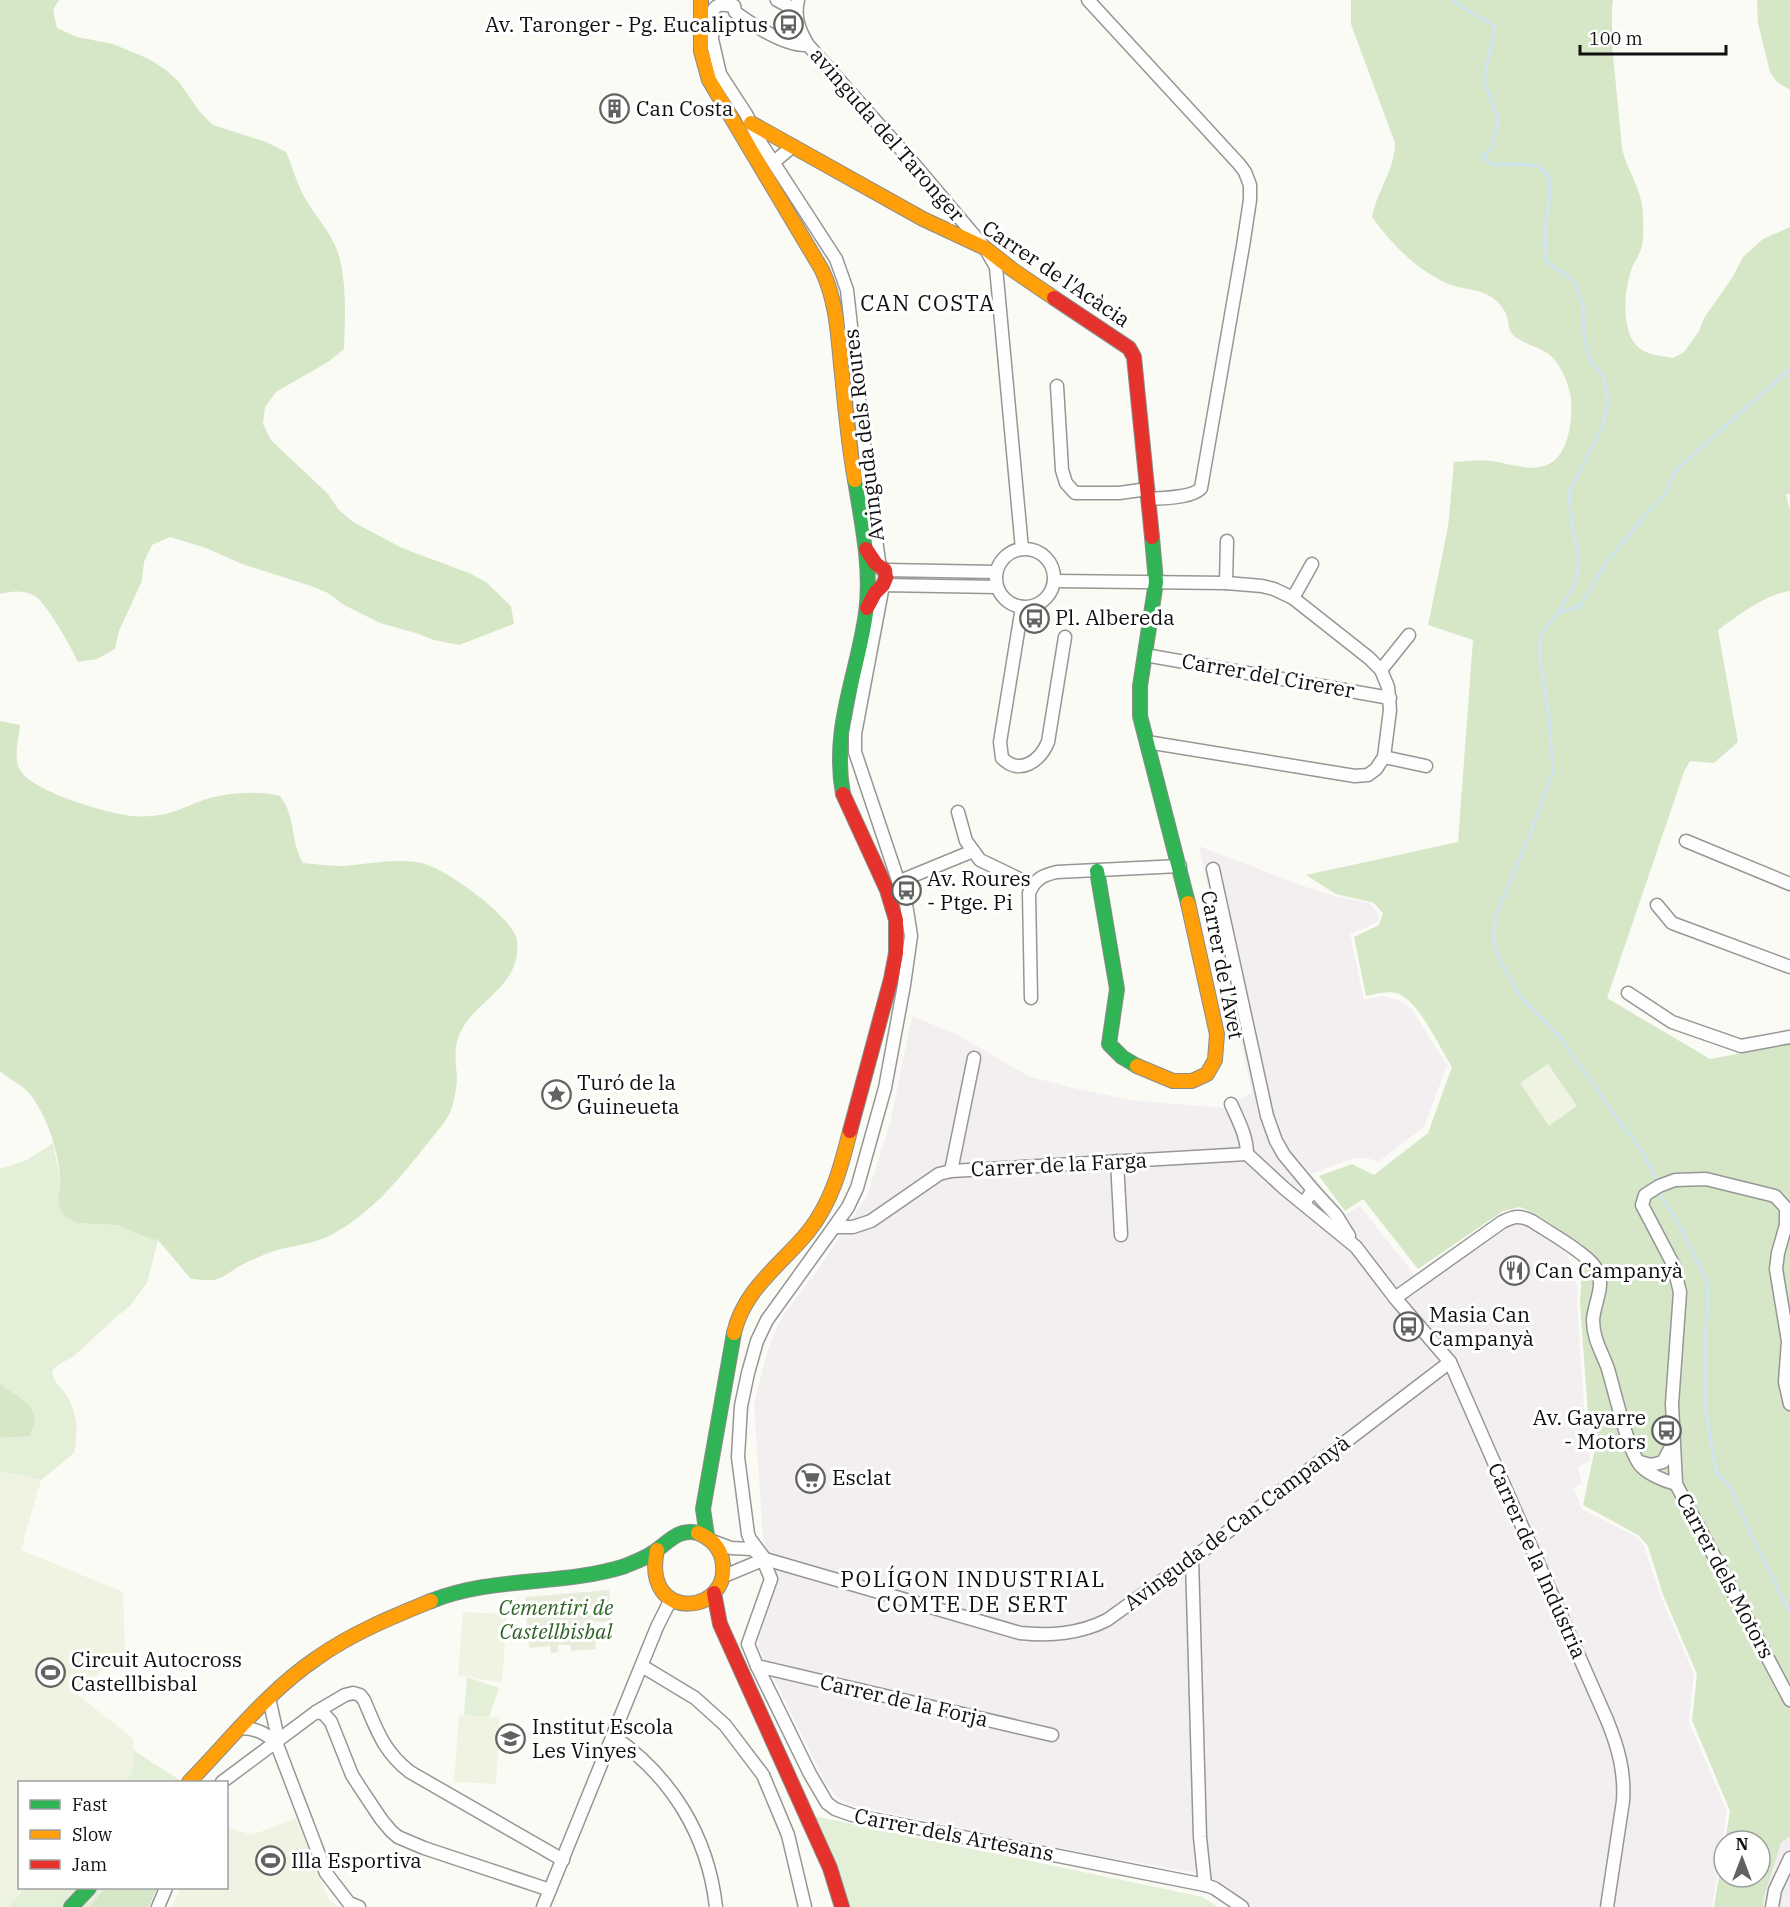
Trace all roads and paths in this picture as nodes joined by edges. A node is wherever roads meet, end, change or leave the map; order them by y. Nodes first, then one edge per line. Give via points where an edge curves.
1 (701, 0) edge
2 (777, 0) edge
3 (1088, 0) edge
4 (736, 3) edge
5 (797, 5) edge
6 (808, 45) junction
7 (751, 123) junction
8 (793, 146) junction
9 (774, 162) junction
10 (985, 248) junction
11 (1057, 386) dead end
12 (1149, 494) junction
13 (1227, 541) dead end
14 (866, 549) junction
15 (1022, 549) junction
16 (1312, 564) dead end
17 (882, 569) junction
18 (996, 572) junction
19 (867, 577) junction
20 (1054, 581) junction
21 (1156, 582) junction
22 (1226, 583) junction
23 (883, 585) junction
24 (997, 587) junction
25 (1293, 598) junction
26 (1022, 607) junction
27 (866, 612) junction
28 (1409, 635) dead end
29 (1065, 637) dead end
30 (1145, 654) junction
31 (1381, 670) junction
32 (1390, 698) junction
33 (1147, 742) junction
34 (1384, 757) junction
35 (1426, 766) dead end
36 (958, 812) dead end
37 (1686, 841) dead end
38 (973, 851) junction
39 (1180, 866) junction
40 (1214, 869) dead end
41 (1096, 871) junction
42 (900, 881) junction
43 (1790, 884) edge
44 (1032, 885) junction
45 (1658, 905) dead end
46 (1790, 967) edge
47 (1628, 993) dead end
48 (1031, 998) dead end
49 (1790, 1037) edge
50 (974, 1058) dead end
51 (1231, 1104) dead end
52 (1247, 1154) junction
53 (1117, 1161) junction
54 (951, 1171) junction
55 (1313, 1190) junction
56 (1304, 1203) junction
57 (834, 1227) junction
58 (1121, 1234) dead end
59 (1356, 1247) junction
60 (1395, 1298) junction
61 (1450, 1362) junction
62 (1790, 1404) edge
63 (1674, 1442) junction
64 (1638, 1461) junction
65 (1676, 1484) junction
66 (703, 1509) junction
67 (683, 1532) junction
68 (711, 1539) junction
69 (657, 1550) junction
70 (765, 1558) junction
71 (1192, 1559) junction
72 (620, 1568) junction
73 (724, 1576) junction
74 (656, 1581) junction
75 (714, 1593) junction
76 (671, 1599) junction
77 (692, 1604) junction
78 (720, 1624) junction
79 (642, 1666) junction
80 (757, 1666) junction
81 (269, 1698) junction
82 (1790, 1700) edge
83 (316, 1712) junction
84 (252, 1716) junction
85 (273, 1719) junction
86 (241, 1728) junction
87 (1052, 1735) dead end
88 (613, 1736) junction
89 (276, 1742) junction
90 (190, 1781) edge
91 (223, 1781) edge
92 (1790, 1858) edge
93 (563, 1860) junction
94 (1205, 1885) junction
95 (87, 1889) edge
96 (165, 1889) edge
97 (550, 1890) junction
98 (70, 1907) edge
99 (158, 1907) edge
100 (359, 1907) edge
101 (543, 1907) edge
102 (716, 1907) edge
103 (806, 1907) edge
104 (842, 1907) edge
105 (1242, 1907) edge
106 (1607, 1907) edge
107 (1772, 1907) edge

1 - 14 street via 701,51 709,80 829,286
2 - 5 street
3 - 12 street via 1239,164 1250,185 1202,488 1190,495
4 - 6 street via 735,12 764,30 799,46
4 - 7 street, Avinguda dels Roures via 714,8 712,39 720,74
5 - 6 street, avinguda del Taronger via 798,25
6 - 10 street, avinguda del Taronger
7 - 8 street, Carrer de l'Acàcia
7 - 9 street, Avinguda dels Roures
8 - 9 street
8 - 10 street, Carrer de l'Acàcia via 922,219
9 - 17 street, Avinguda dels Roures via 836,259 847,290 868,489
10 - 12 street, Carrer de l'Acàcia via 1130,348 1136,368
10 - 15 street, avinguda del Taronger via 996,267
11 - 12 street via 1062,470 1070,488 1075,493
12 - 21 street, Carrer de l'Acàcia
13 - 22 street
14 - 17 street
14 - 19 street
15 - 18 street via 1006,556
15 - 20 street via 1044,557
16 - 25 street
17 - 18 street
17 - 19 street
17 - 23 street via 886,578
18 - 24 street
19 - 23 street
19 - 27 street
20 - 21 street
20 - 26 street via 1046,598
21 - 22 street
21 - 30 street, Carrer de l'Avet
22 - 25 street via 1262,586
23 - 24 street
23 - 27 street
23 - 42 street via 855,746
24 - 26 street via 1006,600
25 - 31 street
26 - 29 street via 1000,741 1002,758 1008,764 1029,764 1045,749
27 - 66 street via 846,700 837,764 843,795 897,920 896,953 830,1197 814,1223 754,1289 737,1319
28 - 31 street
30 - 32 street, Carrer del Cirerer
30 - 33 street, Carrer de l'Avet via 1140,716
31 - 32 street
32 - 34 street
33 - 34 street via 1355,776 1368,775
33 - 39 street, Carrer de l'Avet
34 - 35 street
36 - 38 street
37 - 43 street
38 - 42 street
38 - 44 street via 980,860
39 - 41 street
39 - 41 street, Carrer de l'Avet via 1218,1050 1207,1073 1181,1082 1139,1068 1109,1044 1117,989
40 - 55 street, Carrer de la Indústria via 1267,1116 1284,1155
41 - 44 street via 1057,872
42 - 57 street via 911,936 885,1088 858,1188
44 - 48 street
45 - 46 street via 1672,923
47 - 49 street via 1672,1022 1741,1046
50 - 54 street
51 - 52 street via 1244,1133
52 - 53 street, Carrer de la Farga
52 - 56 street, Carrer de la Indústria
53 - 54 street, Carrer de la Farga
53 - 58 street
54 - 57 street, Carrer de la Farga via 939,1174 871,1221 853,1227
55 - 56 street
55 - 59 street, Carrer de la Indústria via 1336,1215
56 - 59 street, Carrer de la Indústria
57 - 70 street via 767,1320 744,1390 738,1436 739,1470 750,1539
59 - 60 street, Carrer de la Indústria
60 - 61 street, Carrer de la Indústria
60 - 64 street via 1502,1222 1523,1216 1532,1221 1585,1257 1600,1276 1593,1321 1595,1336
61 - 71 street, Avinguda de Can Campanyà
61 - 106 street, Carrer de la Indústria via 1621,1760 1623,1801
62 - 63 street via 1785,1382 1788,1341 1776,1269 1786,1208 1775,1196 1706,1179 1675,1180 1645,1195 1642,1205 1673,1264 1680,1292 1672,1404
63 - 64 street via 1663,1462 1651,1465
63 - 65 street
64 - 65 street via 1649,1472
65 - 82 street, Carrer dels Motors
66 - 67 street
66 - 68 street
67 - 68 street
67 - 69 street
68 - 70 street, Avinguda de Can Campanyà via 730,1548 752,1549
68 - 73 street via 721,1550
69 - 72 street
69 - 74 street via 653,1567
70 - 71 street, Avinguda de Can Campanyà via 1020,1633 1040,1635 1077,1631 1107,1620
70 - 73 street
70 - 80 street, Carrer dels Artesans via 771,1580 748,1644
71 - 94 street via 1200,1837
72 - 74 street
72 - 81 street via 449,1593 351,1637 306,1665
73 - 75 street
74 - 76 street
75 - 77 street
75 - 78 street
76 - 77 street
76 - 79 street
77 - 78 street
78 - 104 street via 830,1868
79 - 88 street
79 - 103 street via 695,1698 718,1718 763,1775 788,1834
80 - 87 street, Carrer de la Forja
80 - 94 street, Carrer dels Artesans via 810,1774 827,1803 835,1809
81 - 84 street
81 - 85 street
83 - 89 street
83 - 93 street via 345,1695 360,1695 384,1747 396,1761
83 - 97 street via 331,1722 352,1775 398,1837
84 - 85 street
84 - 86 street
85 - 89 street
86 - 89 street via 253,1728
86 - 90 street
88 - 93 street
88 - 102 street via 635,1751 678,1799 703,1848
89 - 91 street
89 - 100 street via 326,1873 350,1903
92 - 107 street via 1775,1890
93 - 97 street
94 - 105 street
95 - 98 street
96 - 99 street
97 - 101 street

